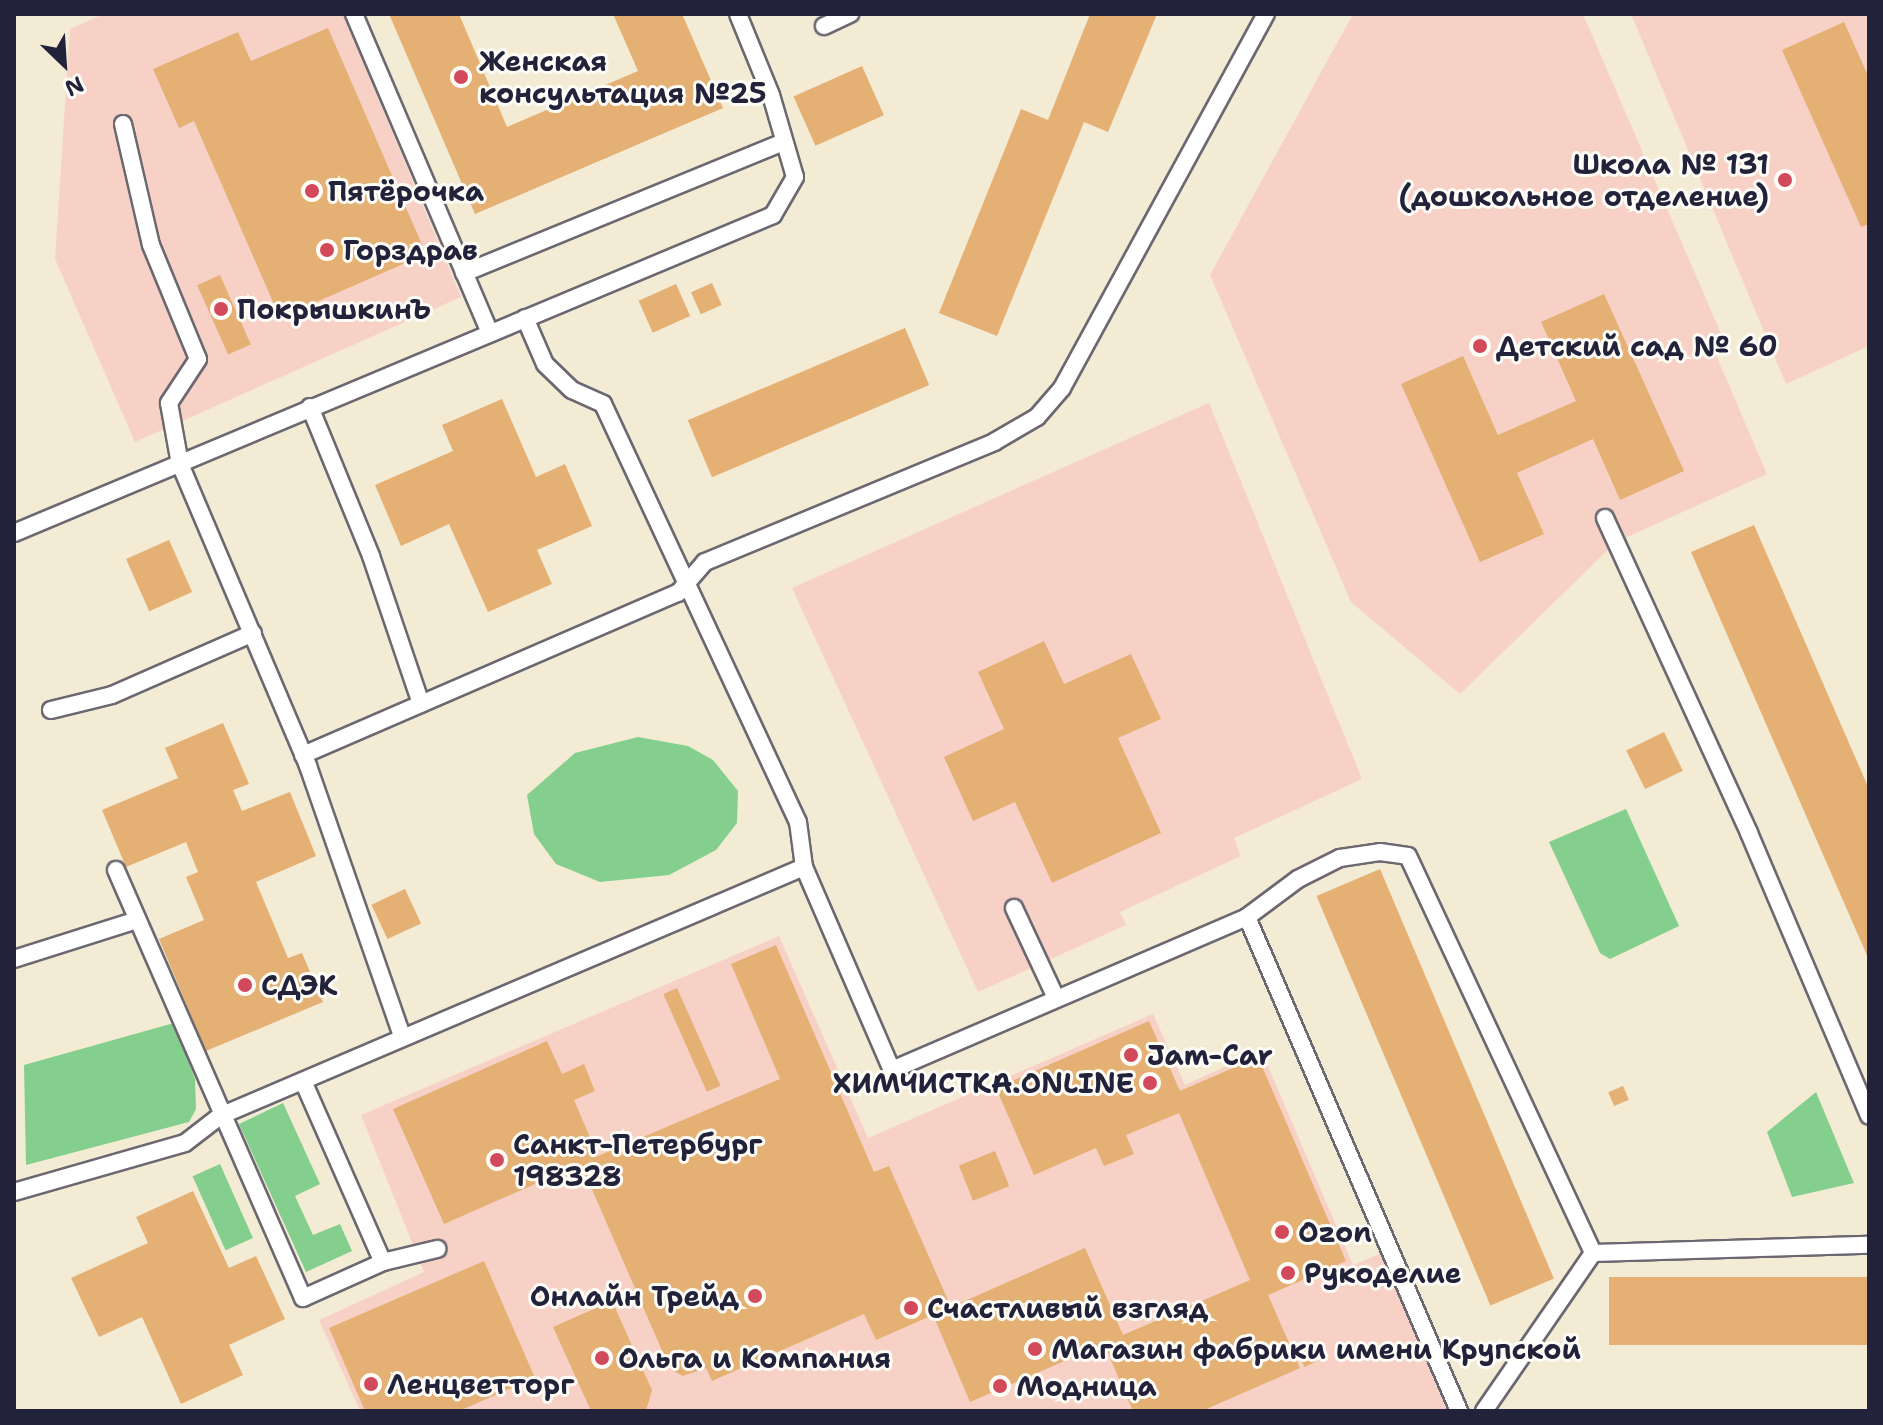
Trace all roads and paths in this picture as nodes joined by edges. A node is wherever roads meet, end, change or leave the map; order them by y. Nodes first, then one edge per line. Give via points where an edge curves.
1 (354, 14) edge
2 (738, 14) edge
3 (850, 14) edge
4 (1266, 14) edge
5 (824, 26) dead end
6 (123, 124) dead end
7 (781, 143) junction
8 (464, 273) junction
9 (525, 318) junction
10 (490, 333) junction
11 (310, 407) junction
12 (180, 464) junction
13 (1605, 518) dead end
14 (14, 533) edge
15 (689, 580) junction
16 (253, 633) junction
17 (421, 704) junction
18 (51, 710) dead end
19 (303, 755) junction
20 (804, 867) junction
21 (116, 870) dead end
22 (1014, 908) dead end
23 (1247, 917) junction
24 (137, 920) junction
25 (14, 959) edge
26 (1056, 998) junction
27 (402, 1036) junction
28 (303, 1081) junction
29 (220, 1116) junction
30 (1869, 1116) edge
31 (14, 1192) edge
32 (1869, 1245) edge
33 (437, 1249) dead end
34 (1593, 1253) junction
35 (383, 1262) junction
36 (1459, 1411) edge
37 (1484, 1411) edge

1 - 8 lane
2 - 7 lane via 771,95
3 - 5 lane
4 - 15 lane via 1062,388 1037,417 994,442 705,562
6 - 12 lane via 151,245 198,359 169,403
7 - 8 lane
7 - 9 lane via 795,177 773,215
8 - 10 lane
9 - 10 lane
9 - 15 lane via 545,364 572,390 603,404
10 - 11 lane
11 - 12 lane
11 - 17 lane via 371,556
12 - 14 lane
12 - 16 lane
13 - 30 lane via 1749,833
15 - 17 lane via 678,593
15 - 20 lane via 798,822
16 - 18 lane via 112,695
16 - 19 lane
17 - 19 lane
19 - 27 lane
20 - 26 lane via 892,1070
20 - 27 lane
21 - 24 lane
22 - 26 lane
23 - 26 lane
23 - 34 lane via 1298,879 1340,858 1380,852 1408,856
23 - 36 lane
24 - 25 lane
24 - 29 lane
27 - 28 lane
28 - 29 lane
28 - 35 lane
29 - 31 lane via 185,1143
29 - 35 lane via 303,1298
32 - 34 lane
33 - 35 lane
34 - 37 lane

